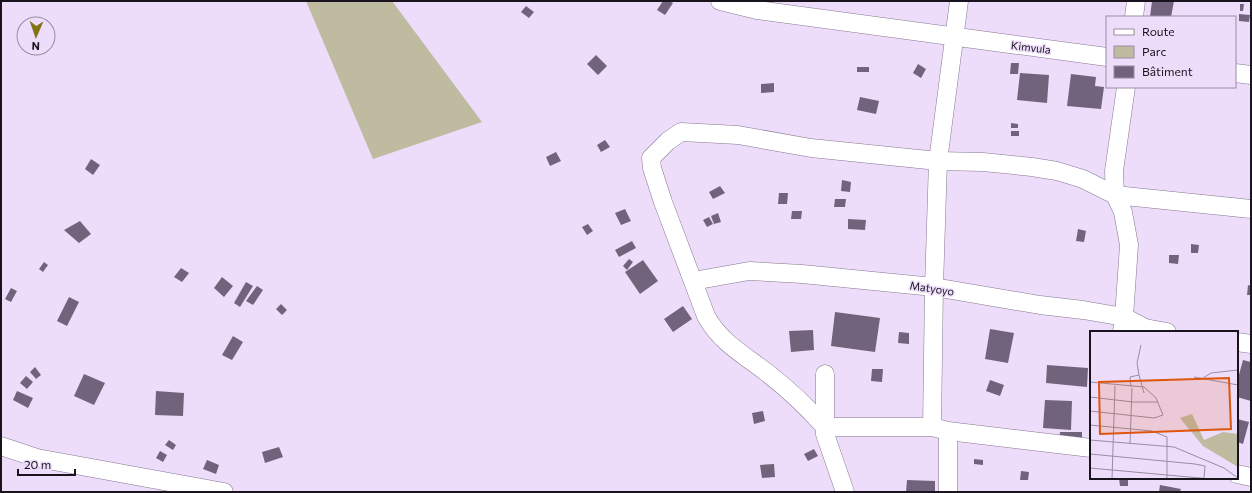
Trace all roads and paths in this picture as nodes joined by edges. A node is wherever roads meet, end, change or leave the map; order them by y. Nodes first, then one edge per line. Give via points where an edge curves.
1 (720, 1) edge
2 (959, 1) edge
3 (1136, 1) edge
4 (1134, 16) edge
5 (954, 37) junction
6 (1106, 57) edge
7 (1236, 73) edge
8 (1251, 75) edge
9 (1126, 88) edge
10 (938, 161) junction
11 (1115, 195) junction
12 (1251, 209) edge
13 (693, 281) junction
14 (934, 287) junction
15 (1123, 325) edge
16 (1162, 331) edge
17 (1238, 342) edge
18 (1251, 344) edge
19 (825, 374) dead end
20 (825, 427) junction
21 (940, 429) junction
22 (1, 446) edge
23 (1090, 448) edge
24 (1238, 474) edge
25 (1251, 477) edge
26 (224, 492) edge
27 (844, 492) edge
28 (948, 492) edge

1 - 5 street, Kimvula via 757,10
2 - 5 street
3 - 4 street
5 - 6 street, Kimvula
5 - 10 street
7 - 8 street
9 - 11 street via 1114,171
10 - 11 street via 990,163 1057,171 1082,179
10 - 13 street via 811,148 738,135 680,132 661,146 651,158 663,202
10 - 14 street
11 - 12 street
11 - 15 street via 1123,212 1129,245
13 - 14 street, Matyoyo via 749,271
13 - 20 street via 710,324 724,340 782,385
14 - 15 street, Matyoyo via 1083,310
14 - 21 street
15 - 16 street, Matyoyo
17 - 18 street
19 - 20 street
20 - 21 street
20 - 27 street
21 - 23 street
21 - 28 street
22 - 26 street via 37,458
24 - 25 street

